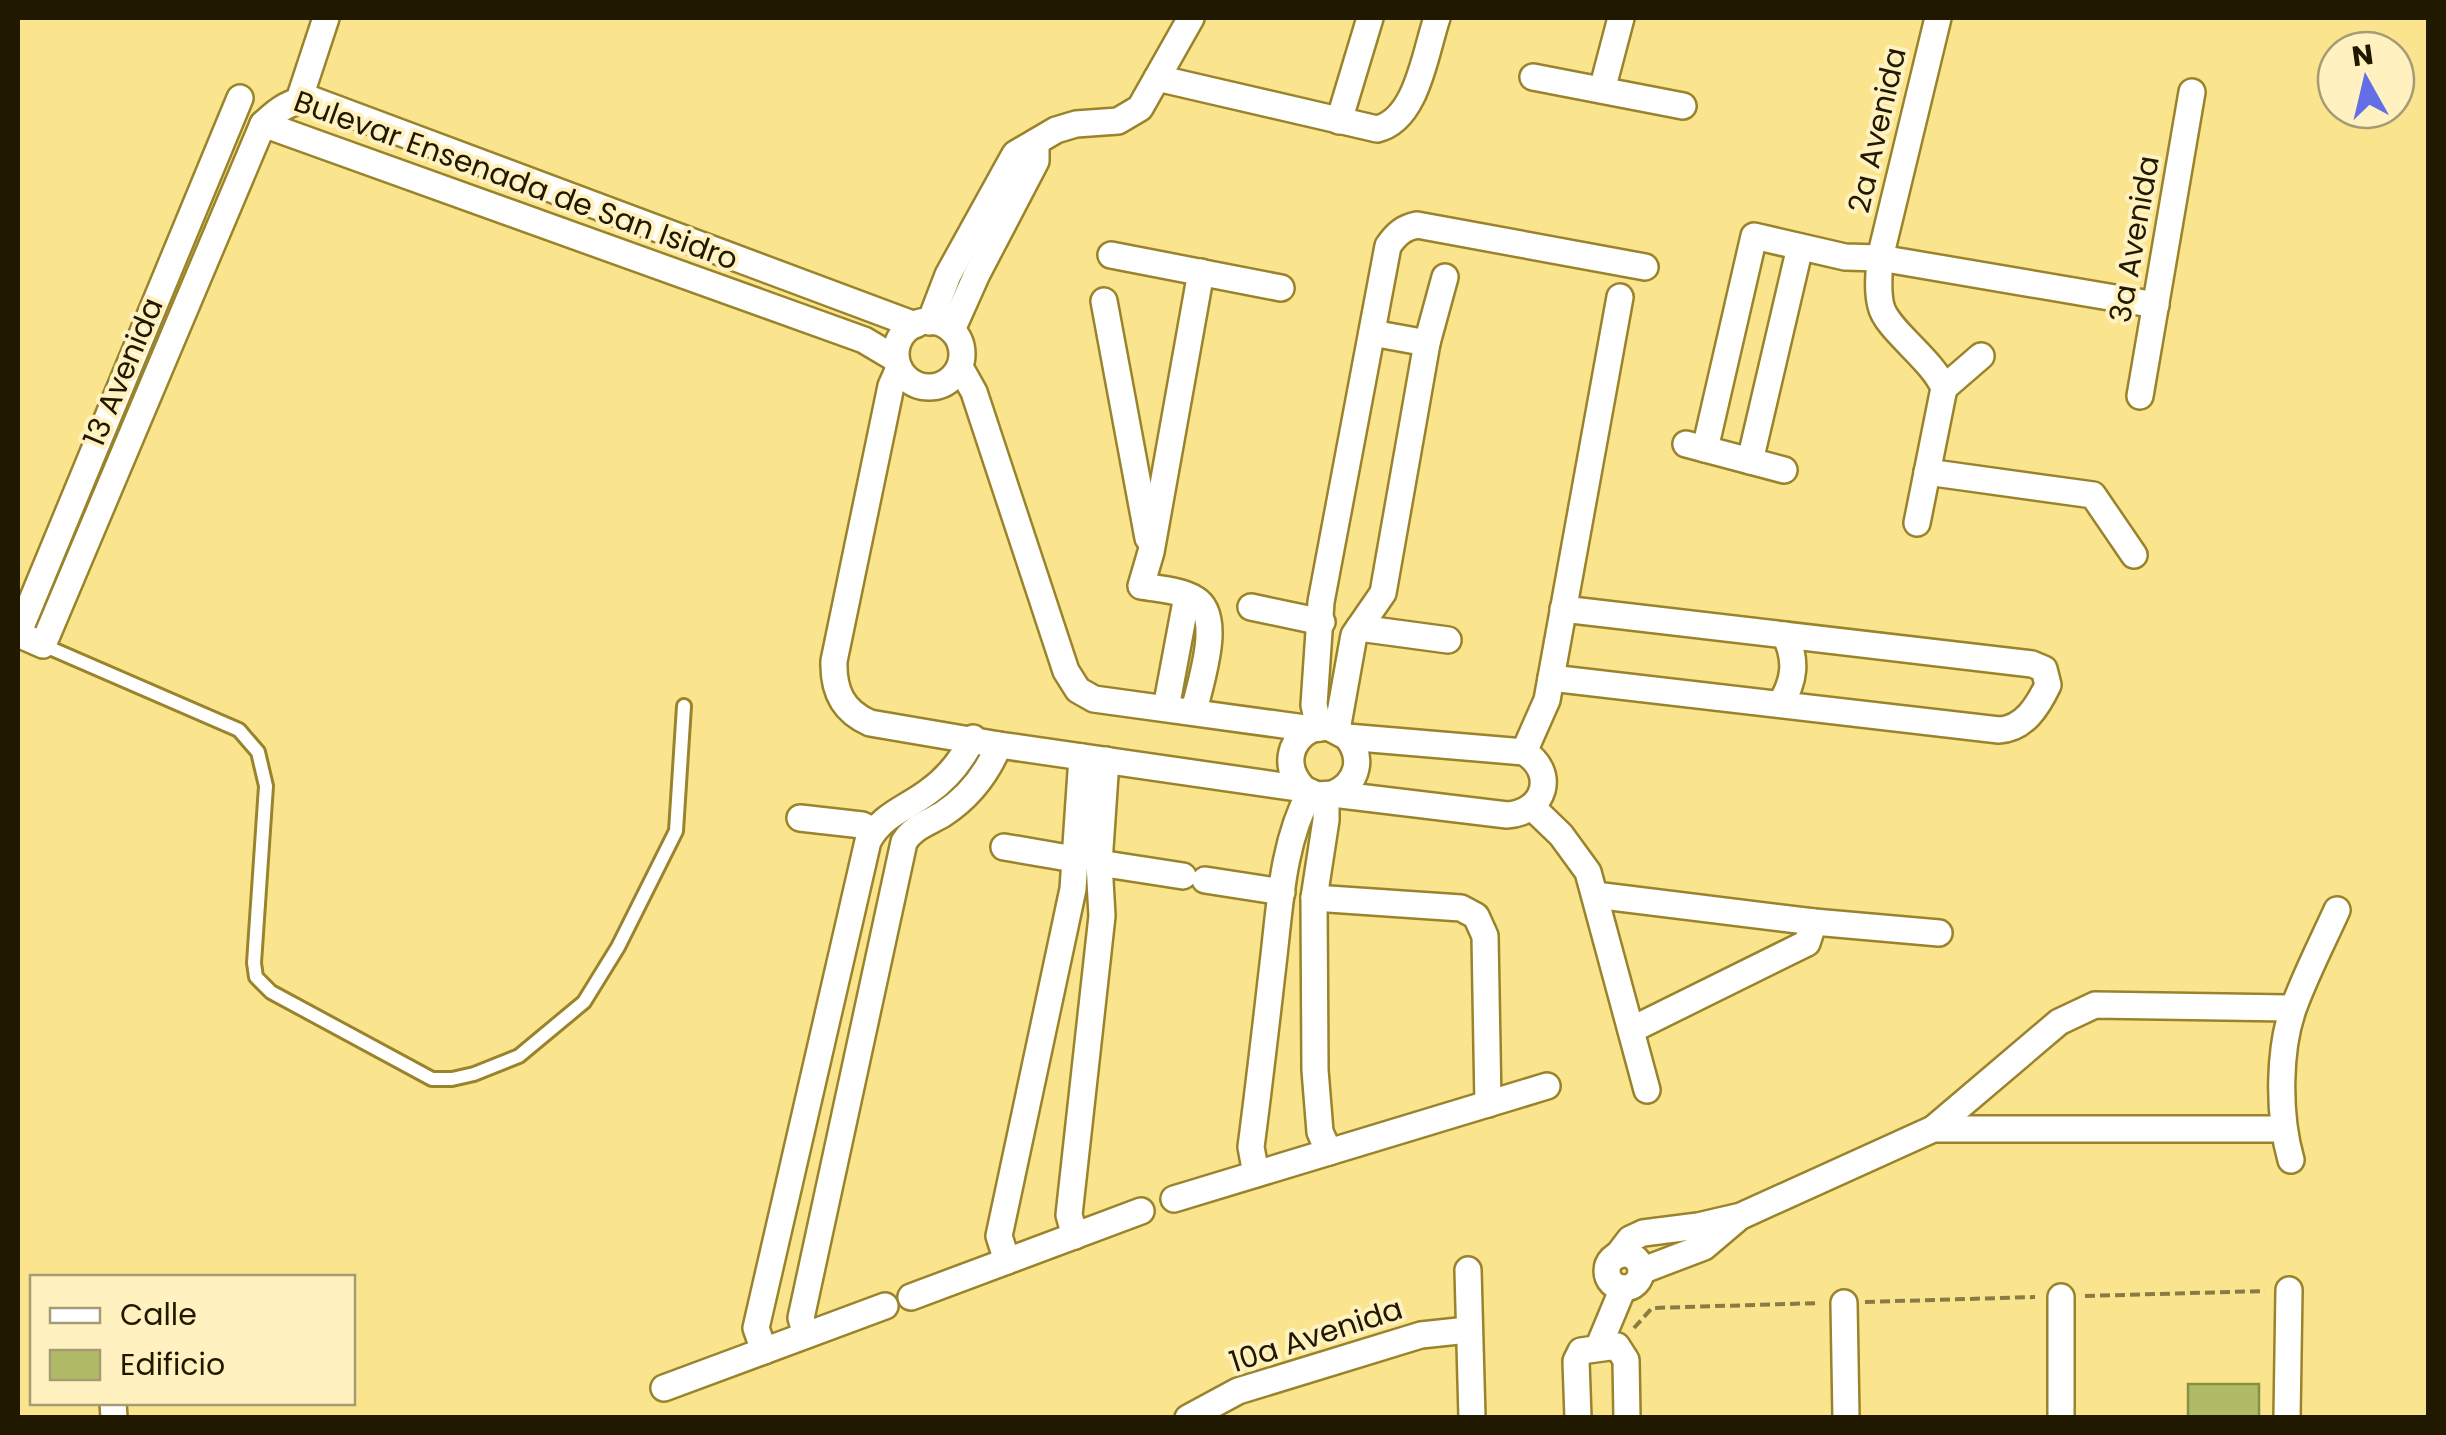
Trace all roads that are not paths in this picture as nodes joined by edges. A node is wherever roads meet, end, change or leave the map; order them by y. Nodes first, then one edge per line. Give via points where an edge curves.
1 (326, 18) edge
2 (1191, 18) edge
3 (1370, 18) edge
4 (1436, 18) edge
5 (1621, 18) edge
6 (1938, 18) edge
7 (1533, 77) dead end
8 (1156, 78) junction
9 (1602, 90) junction
10 (2192, 92) dead end
11 (240, 98) dead end
12 (299, 100) junction
13 (1683, 106) dead end
14 (348, 113) junction
15 (1340, 120) junction
16 (263, 124) junction
17 (337, 148) junction
18 (1800, 247) junction
19 (1111, 255) dead end
20 (1880, 258) junction
21 (1645, 266) dead end
22 (1201, 272) junction
23 (1444, 277) dead end
24 (1280, 288) dead end
25 (1620, 297) dead end
26 (1104, 301) dead end
27 (2156, 304) junction
28 (932, 326) junction
29 (1372, 334) junction
30 (1426, 343) junction
31 (1981, 356) dead end
32 (898, 363) junction
33 (960, 367) junction
34 (1944, 388) junction
35 (2140, 396) dead end
36 (1750, 461) junction
37 (1784, 470) dead end
38 (1927, 472) junction
39 (1917, 523) dead end
40 (1151, 552) junction
41 (2134, 555) dead end
42 (1188, 596) junction
43 (1251, 607) dead end
44 (1563, 609) junction
45 (1322, 622) junction
46 (1359, 628) junction
47 (18, 634) edge
48 (1785, 635) junction
49 (1448, 640) dead end
50 (43, 645) junction
51 (1551, 678) junction
52 (1780, 704) junction
53 (684, 706) dead end
54 (1166, 708) junction
55 (1194, 711) junction
56 (1329, 731) junction
57 (973, 738) junction
58 (998, 745) junction
59 (1524, 752) junction
60 (1094, 759) junction
61 (1318, 792) junction
62 (1532, 806) junction
63 (800, 818) dead end
64 (874, 831) junction
65 (1004, 847) dead end
66 (1087, 861) junction
67 (1282, 892) junction
68 (1595, 895) junction
69 (1314, 898) junction
70 (2337, 910) dead end
71 (1814, 922) junction
72 (1939, 933) dead end
73 (2292, 1008) junction
74 (1631, 1030) junction
75 (1547, 1086) dead end
76 (1648, 1090) dead end
77 (1488, 1104) junction
78 (1933, 1129) junction
79 (2282, 1129) junction
80 (1328, 1152) junction
81 (2291, 1160) dead end
82 (1256, 1174) junction
83 (1174, 1199) dead end
84 (1140, 1212) dead end
85 (1740, 1216) junction
86 (1075, 1236) junction
87 (1007, 1261) junction
88 (1468, 1270) dead end
89 (1632, 1279) junction
90 (2289, 1290) road end
91 (910, 1296) dead end
92 (2061, 1296) road end
93 (1844, 1303) road end
94 (885, 1306) dead end
95 (1468, 1330) junction
96 (806, 1335) junction
97 (1607, 1347) junction
98 (764, 1351) junction
99 (664, 1388) dead end
100 (1188, 1418) edge
101 (1472, 1418) edge
102 (1578, 1418) edge
103 (1627, 1418) edge
104 (1846, 1418) edge
105 (2061, 1418) edge
106 (2286, 1418) edge

1 - 12 street
2 - 8 street
3 - 15 street
4 - 15 street via 1403,115 1377,130
5 - 9 street
6 - 20 street, 2a Avenida
7 - 9 street
8 - 15 street
8 - 28 street via 1130,116 1066,127 1036,142 1036,161 977,274
9 - 13 street
10 - 27 street, 3a Avenida
11 - 47 street
12 - 14 street, Bulevar Ensenada de San Isidro
12 - 16 street, Bulevar Ensenada de San Isidro
14 - 17 street
14 - 28 street, Bulevar Ensenada de San Isidro
16 - 17 street, Bulevar Ensenada de San Isidro
16 - 50 street, 13 Avenida
17 - 32 street, Bulevar Ensenada de San Isidro via 864,340
18 - 20 street
18 - 36 street
18 - 36 street via 1754,236 1695,447
19 - 22 street
20 - 27 street
20 - 34 street, 2a Avenida via 1881,311 1938,372
21 - 29 street via 1408,228 1388,246
22 - 24 street
22 - 40 street
23 - 30 street
25 - 44 street
26 - 40 street
27 - 35 street, 3a Avenida
28 - 32 street via 902,335
28 - 33 street via 962,351
29 - 30 street
29 - 45 street
30 - 46 street via 1383,593
31 - 34 street
32 - 33 street via 910,381 926,388 950,380
32 - 57 street via 834,661 835,686 847,708 870,723
33 - 54 street via 1070,681 1094,699
34 - 38 street
36 - 37 street
38 - 39 street
38 - 41 street via 2093,496
40 - 42 street via 1141,586
42 - 54 street
42 - 55 street via 1200,602 1210,623
43 - 45 street
44 - 48 street
44 - 51 street
45 - 56 street via 1314,705
46 - 49 street
46 - 56 street
47 - 50 street
48 - 52 street via 1794,671
48 - 52 street via 2032,664 2044,669 2048,685 2024,721 2005,730
50 - 53 lane via 239,730 258,752 266,786 256,977 271,992 432,1078 452,1080 519,1056 584,1002 676,830
51 - 52 street
51 - 59 street
54 - 55 street
55 - 56 street
56 - 59 street
56 - 61 street via 1358,758 1356,773 1347,786
56 - 61 street via 1299,738 1291,752 1293,776
57 - 58 street
57 - 64 street via 940,783
58 - 60 street
58 - 96 street via 968,794 904,842 801,1318
59 - 62 street via 1536,759 1544,778
60 - 61 street
60 - 66 street
61 - 62 street via 1507,815
61 - 67 street via 1300,811
61 - 69 street via 1326,820
62 - 68 street via 1562,835
63 - 64 street
64 - 98 street via 756,1328
65 - 66 street
66 - 67 street
66 - 86 street via 1102,916 1069,1215
66 - 87 street via 1074,889 999,1236
67 - 82 street via 1251,1147
68 - 71 street
68 - 74 street
69 - 77 street via 1461,908 1476,916 1485,936
69 - 80 street via 1315,1070
70 - 73 street
71 - 72 street
71 - 74 street via 1807,943
73 - 78 street via 2095,1005 2059,1022
73 - 79 street
74 - 76 street
75 - 77 street
77 - 80 street
78 - 79 street
78 - 85 street
79 - 81 street
80 - 82 street
82 - 83 street
84 - 86 street
85 - 89 street via 1704,1247
85 - 89 street via 1630,1240 1617,1256 1632,1257
86 - 87 street
87 - 91 street
88 - 95 street
89 - 97 street
90 - 106 street
92 - 105 street
93 - 104 street
94 - 96 street
95 - 100 street, 10a Avenida via 1422,1335 1256,1385
95 - 101 street
96 - 98 street
97 - 102 street via 1581,1352 1576,1361
97 - 103 street via 1626,1360
98 - 99 street

